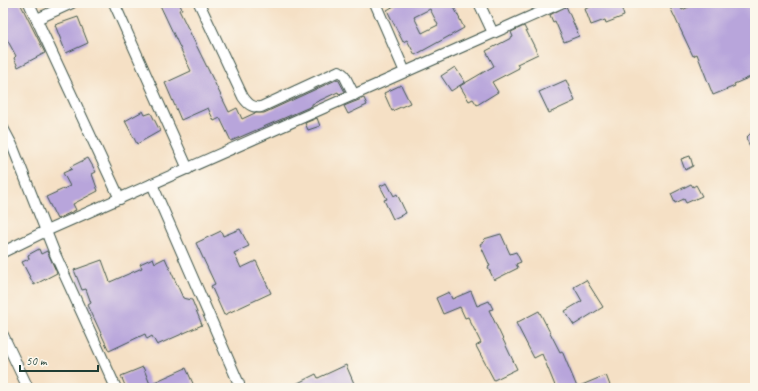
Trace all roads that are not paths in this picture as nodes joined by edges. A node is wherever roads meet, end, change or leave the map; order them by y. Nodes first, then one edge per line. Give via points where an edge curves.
1 (29, 3) edge
2 (72, 3) edge
3 (114, 3) edge
4 (199, 3) edge
5 (375, 3) edge
6 (479, 3) edge
7 (562, 3) edge
8 (37, 19) junction
9 (493, 33) junction
10 (405, 72) junction
11 (354, 95) junction
12 (3, 128) edge
13 (188, 169) junction
14 (152, 184) junction
15 (120, 199) junction
16 (46, 231) junction
17 (3, 252) edge
18 (3, 335) edge
19 (240, 384) dead end
20 (28, 388) edge
21 (116, 388) edge

1 - 8 street
2 - 8 street
3 - 13 street
4 - 11 street via 243,96 255,108 335,71 342,72
5 - 10 street
6 - 9 street
7 - 9 street
8 - 15 street
9 - 10 street
10 - 11 street
11 - 13 street
12 - 16 street
13 - 14 street
14 - 15 street
14 - 19 street
15 - 16 street
16 - 17 street
16 - 21 street
18 - 20 street

